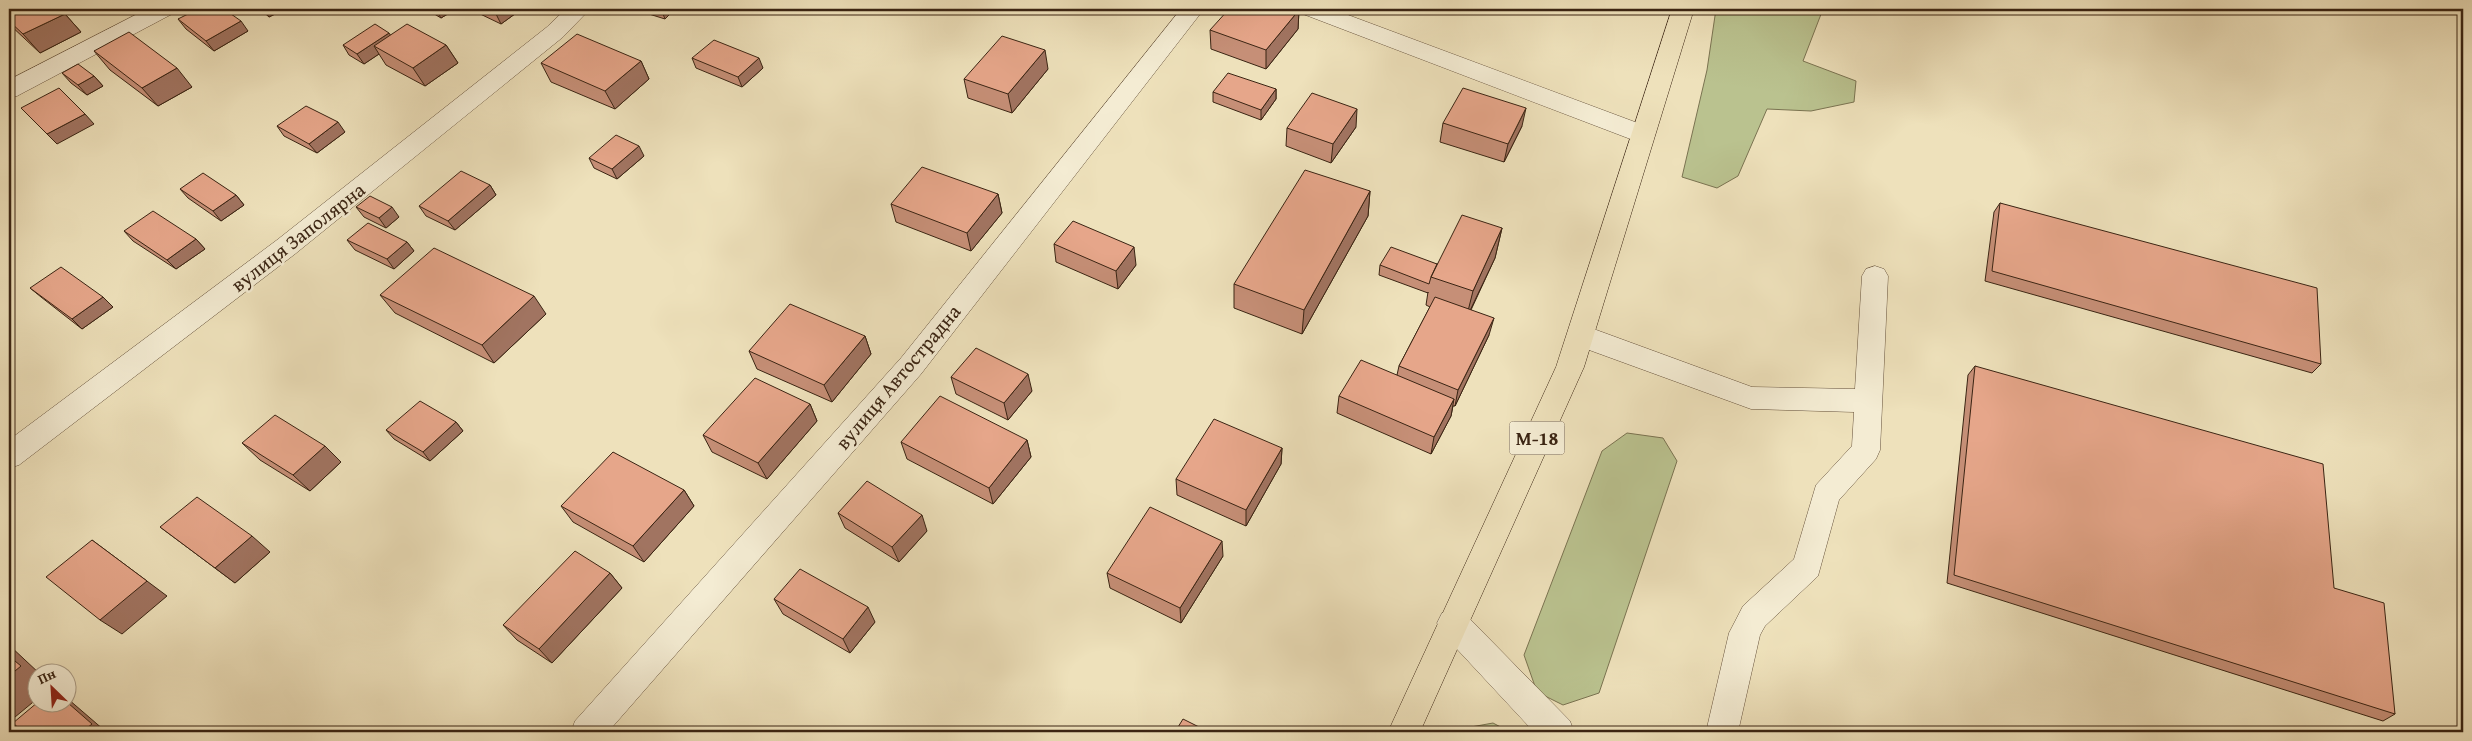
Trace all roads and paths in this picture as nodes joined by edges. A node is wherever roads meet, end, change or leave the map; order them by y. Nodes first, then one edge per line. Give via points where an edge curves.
1 (164, 9) edge
2 (580, 9) edge
3 (1193, 9) edge
4 (1312, 9) edge
5 (1683, 9) edge
6 (9, 90) edge
7 (1642, 134) junction
8 (1875, 276) dead end
9 (1580, 335) junction
10 (1869, 401) junction
11 (9, 456) edge
12 (1453, 623) junction
13 (587, 732) edge
14 (1404, 732) edge
15 (1558, 732) edge
16 (1722, 732) edge

1 - 6 street
2 - 11 street, вулиця Заполярна via 286,247
3 - 13 street, вулиця Автострадна via 911,366
4 - 7 street
5 - 7 highway, М-18
7 - 9 highway, М-18
8 - 10 street
9 - 10 street via 1751,398
9 - 12 highway, М-18 via 1570,368
10 - 16 street via 1866,450 1826,494 1807,566 1754,616 1745,633
12 - 14 highway, М-18
12 - 15 street

